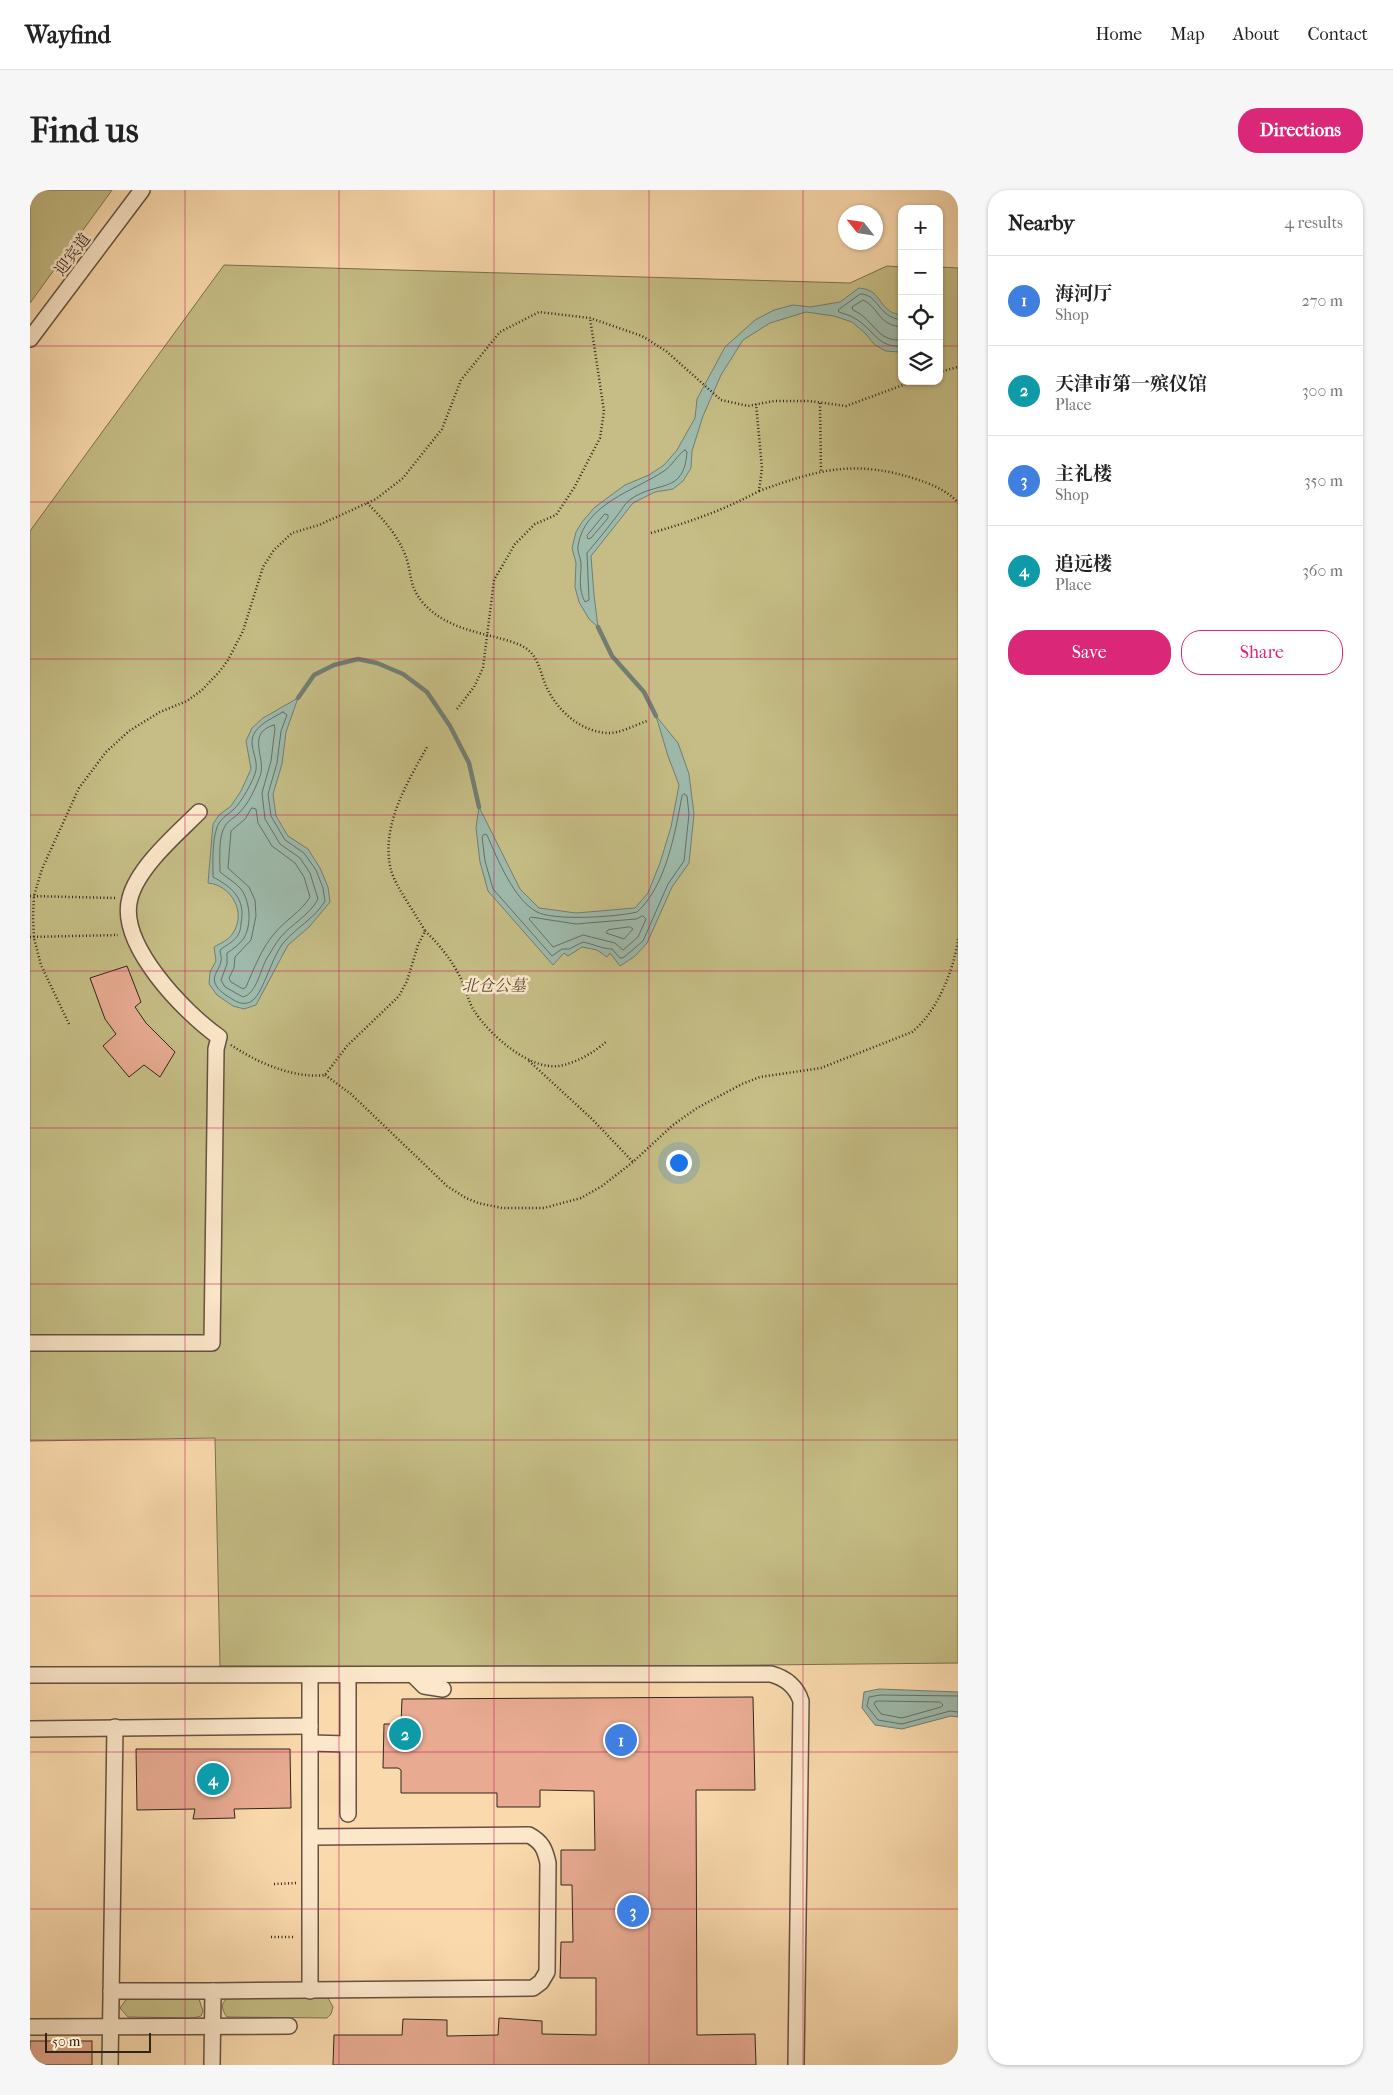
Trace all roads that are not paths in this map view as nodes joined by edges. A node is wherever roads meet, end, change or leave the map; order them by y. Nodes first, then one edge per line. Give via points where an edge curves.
1 (142, 190) edge
2 (30, 339) edge
3 (199, 812) dead end
4 (30, 1343) edge
5 (348, 1674) junction
6 (310, 1675) junction
7 (413, 1675) junction
8 (30, 1676) edge
9 (443, 1689) dead end
10 (310, 1726) junction
11 (115, 1727) junction
12 (30, 1729) edge
13 (311, 1743) junction
14 (347, 1744) junction
15 (348, 1814) dead end
16 (311, 1837) junction
17 (111, 1991) junction
18 (213, 1991) junction
19 (310, 1991) junction
20 (212, 2026) junction
21 (289, 2026) dead end
22 (30, 2027) edge
23 (110, 2027) junction
24 (110, 2065) edge
25 (212, 2065) edge
26 (796, 2065) edge

1 - 2 street, 迎宾道
3 - 4 street via 139,880 130,898 129,915 132,935 146,959 199,1023 219,1037 216,1049 212,1343
5 - 6 street
5 - 7 street
5 - 14 street
6 - 8 street
6 - 10 street
7 - 9 street via 424,1686
7 - 26 street via 771,1674 790,1683 801,1701
10 - 11 street
10 - 13 street
11 - 12 street
11 - 17 street
13 - 14 street
13 - 16 street
14 - 15 street
16 - 19 street
16 - 19 street via 530,1835 545,1849 548,1862 547,1972 533,1988
17 - 18 street
17 - 23 street
18 - 19 street
18 - 20 street
20 - 21 street
20 - 23 street
20 - 25 street
22 - 23 street
23 - 24 street

